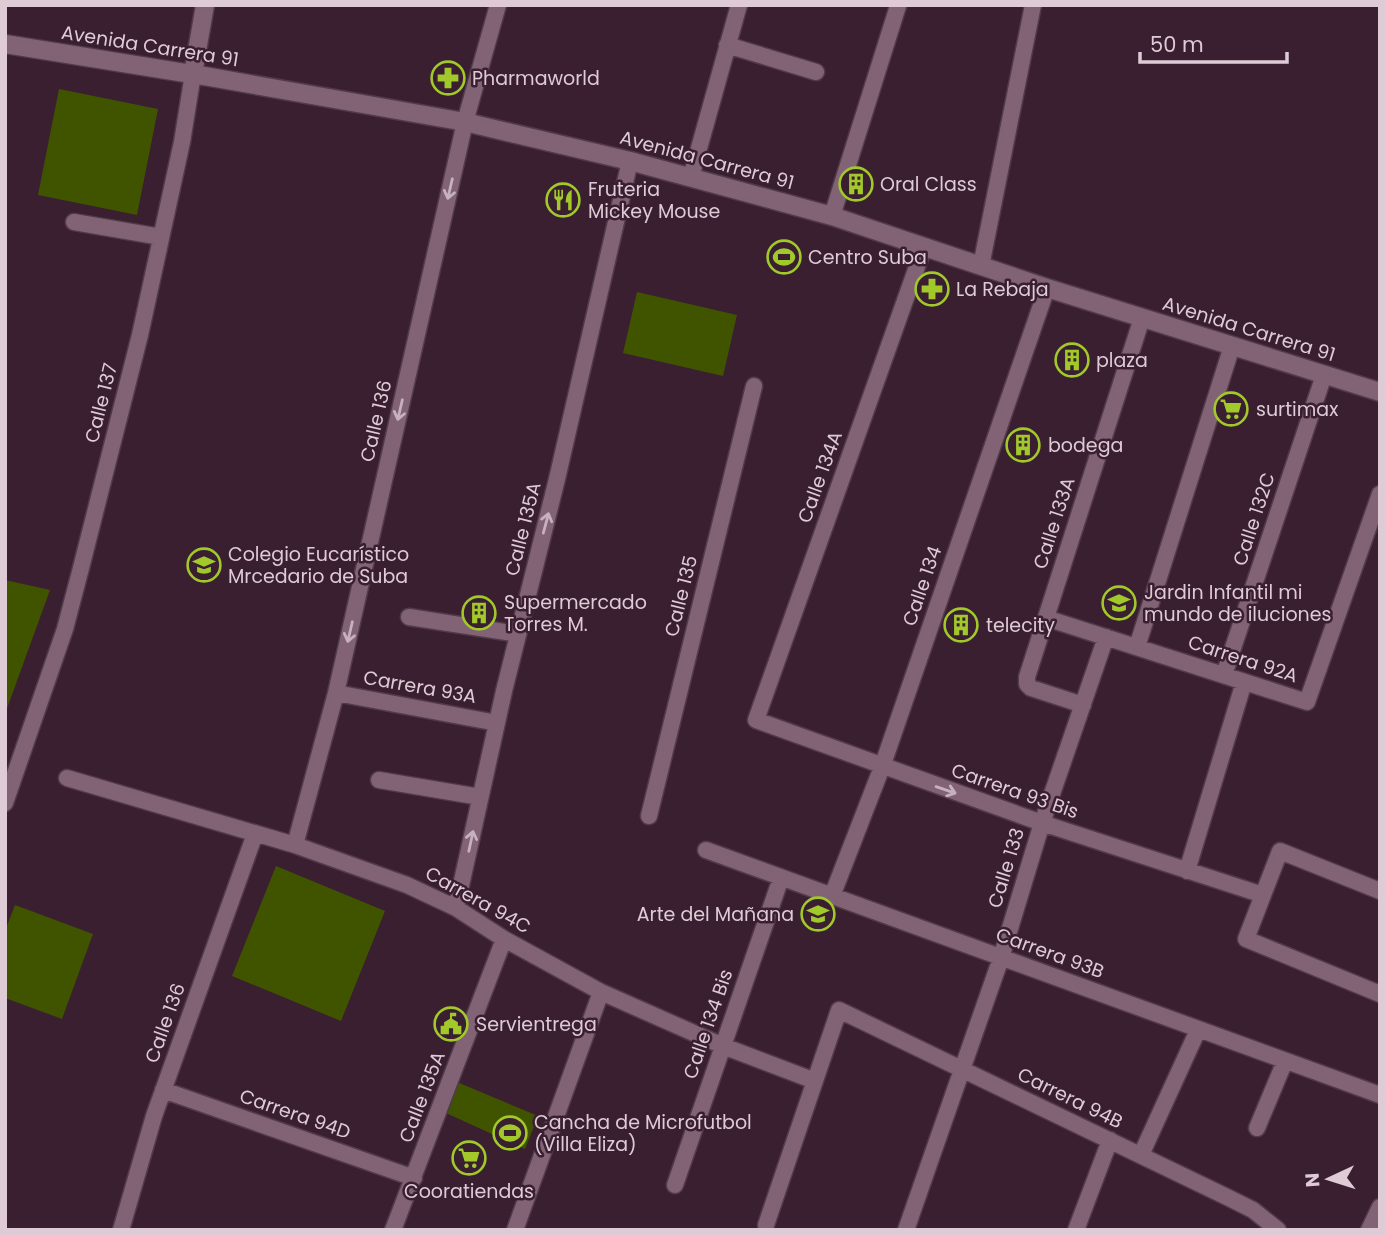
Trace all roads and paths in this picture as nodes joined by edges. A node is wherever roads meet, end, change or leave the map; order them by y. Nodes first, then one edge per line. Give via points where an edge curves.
1 (205, 5) edge
2 (498, 5) edge
3 (739, 5) edge
4 (1033, 5) edge
5 (898, 6) edge
6 (5, 44) edge
7 (727, 45) junction
8 (816, 72) dead end
9 (193, 74) junction
10 (465, 122) junction
11 (630, 161) junction
12 (691, 177) junction
13 (832, 216) junction
14 (74, 222) dead end
15 (161, 237) junction
16 (924, 247) junction
17 (981, 266) junction
18 (1047, 288) junction
19 (1142, 318) junction
20 (1232, 346) junction
21 (1324, 375) junction
22 (754, 386) dead end
23 (1380, 392) edge
24 (1380, 494) edge
25 (409, 617) dead end
26 (1046, 618) junction
27 (518, 634) junction
28 (1106, 638) junction
29 (1137, 647) junction
30 (1224, 676) junction
31 (1244, 682) junction
32 (336, 693) junction
33 (1083, 705) junction
34 (756, 720) joint
35 (497, 723) junction
36 (882, 767) junction
37 (66, 778) dead end
38 (379, 780) dead end
39 (480, 797) junction
40 (5, 803) edge
41 (649, 816) dead end
42 (1042, 823) junction
43 (255, 834) junction
44 (296, 845) junction
45 (706, 850) dead end
46 (1187, 871) junction
47 (782, 878) junction
48 (1380, 891) edge
49 (1263, 895) junction
50 (832, 896) junction
51 (456, 908) junction
52 (504, 939) junction
53 (1001, 958) junction
54 (601, 992) junction
55 (1380, 994) edge
56 (1198, 1030) junction
57 (723, 1046) junction
58 (1285, 1061) junction
59 (963, 1069) junction
60 (814, 1082) junction
61 (163, 1090) junction
62 (1380, 1096) edge
63 (1257, 1128) dead end
64 (1110, 1140) junction
65 (1141, 1155) junction
66 (414, 1178) junction
67 (675, 1185) dead end
68 (1380, 1208) edge
69 (766, 1225) dead end
70 (121, 1230) edge
71 (393, 1230) edge
72 (515, 1230) edge
73 (906, 1230) edge
74 (1076, 1230) edge
75 (1279, 1230) edge
76 (1369, 1230) edge

1 - 9 main road, Calle 137
2 - 10 street, Calle 136
3 - 7 street
4 - 17 street
5 - 13 street
6 - 9 main road, Avenida Carrera 91
7 - 8 street
7 - 12 street
9 - 10 main road, Avenida Carrera 91
9 - 15 street, Calle 137
10 - 11 main road, Avenida Carrera 91
10 -> 32 street, Calle 136
11 - 12 main road, Avenida Carrera 91
27 -> 11 street, Calle 135A
12 - 13 main road, Avenida Carrera 91
13 - 16 main road, Avenida Carrera 91
14 - 15 street
15 - 40 street, Calle 137 via 65,629
16 - 17 main road, Avenida Carrera 91
16 - 34 street, Calle 134A
17 - 18 main road, Avenida Carrera 91
18 - 19 main road, Avenida Carrera 91
18 - 36 street, Calle 134
19 - 20 main road, Avenida Carrera 91
19 - 26 street, Calle 133A
20 - 21 main road, Avenida Carrera 91
20 - 29 street
21 - 23 main road, Avenida Carrera 91
21 - 30 street, Calle 132C
22 - 41 street, Calle 135
24 - 31 street, Carrera 92A via 1307,702
25 - 27 street
26 - 28 street, Carrera 92A
26 - 33 street, Calle 133A via 1027,684
27 - 35 street, Calle 135A
28 - 29 street, Carrera 92A
28 - 33 street, Calle 133
29 - 30 street, Carrera 92A
30 - 31 street, Carrera 92A
31 - 46 street
32 - 35 street, Carrera 93A
32 - 44 street, Calle 136
33 - 42 street, Calle 133
34 - 36 street, Carrera 93 Bis
35 - 39 street, Calle 135A
36 -> 42 street, Carrera 93 Bis
36 - 50 street, Calle 134
37 - 43 street, Carrera 94C
38 - 39 street
51 -> 39 street, Calle 135A
42 - 46 street, Carrera 93 Bis
42 - 53 street, Calle 133
43 - 44 street, Carrera 94C
43 - 61 street, Calle 136
44 - 51 street, Carrera 94C
45 - 47 street, Carrera 93B
46 - 49 street, Carrera 93 Bis
47 - 50 street, Carrera 93B
47 - 57 street, Calle 134 Bis
48 - 49 street via 1280,851
49 - 55 street via 1247,939
50 - 53 street, Carrera 93B
51 - 52 street, Carrera 94C
52 - 54 street, Carrera 94C
52 - 66 street, Calle 135A
53 - 56 street, Carrera 93B
53 - 59 street, Calle 133
54 - 57 street, Carrera 94C
54 - 72 street
56 - 58 street, Carrera 93B
56 - 65 street
57 - 60 street, Carrera 94C
57 - 67 street, Calle 134 Bis
58 - 62 street, Carrera 93B
58 - 63 street
59 - 60 street, Carrera 94B via 839,1010
59 - 64 street, Carrera 94B
59 - 73 street, Calle 133
60 - 69 street
61 - 66 street, Carrera 94D
61 - 70 street, Calle 136
64 - 65 street, Carrera 94B
64 - 74 street
65 - 75 street, Carrera 94B via 1253,1210
66 - 71 street, Calle 135A
68 - 76 street

